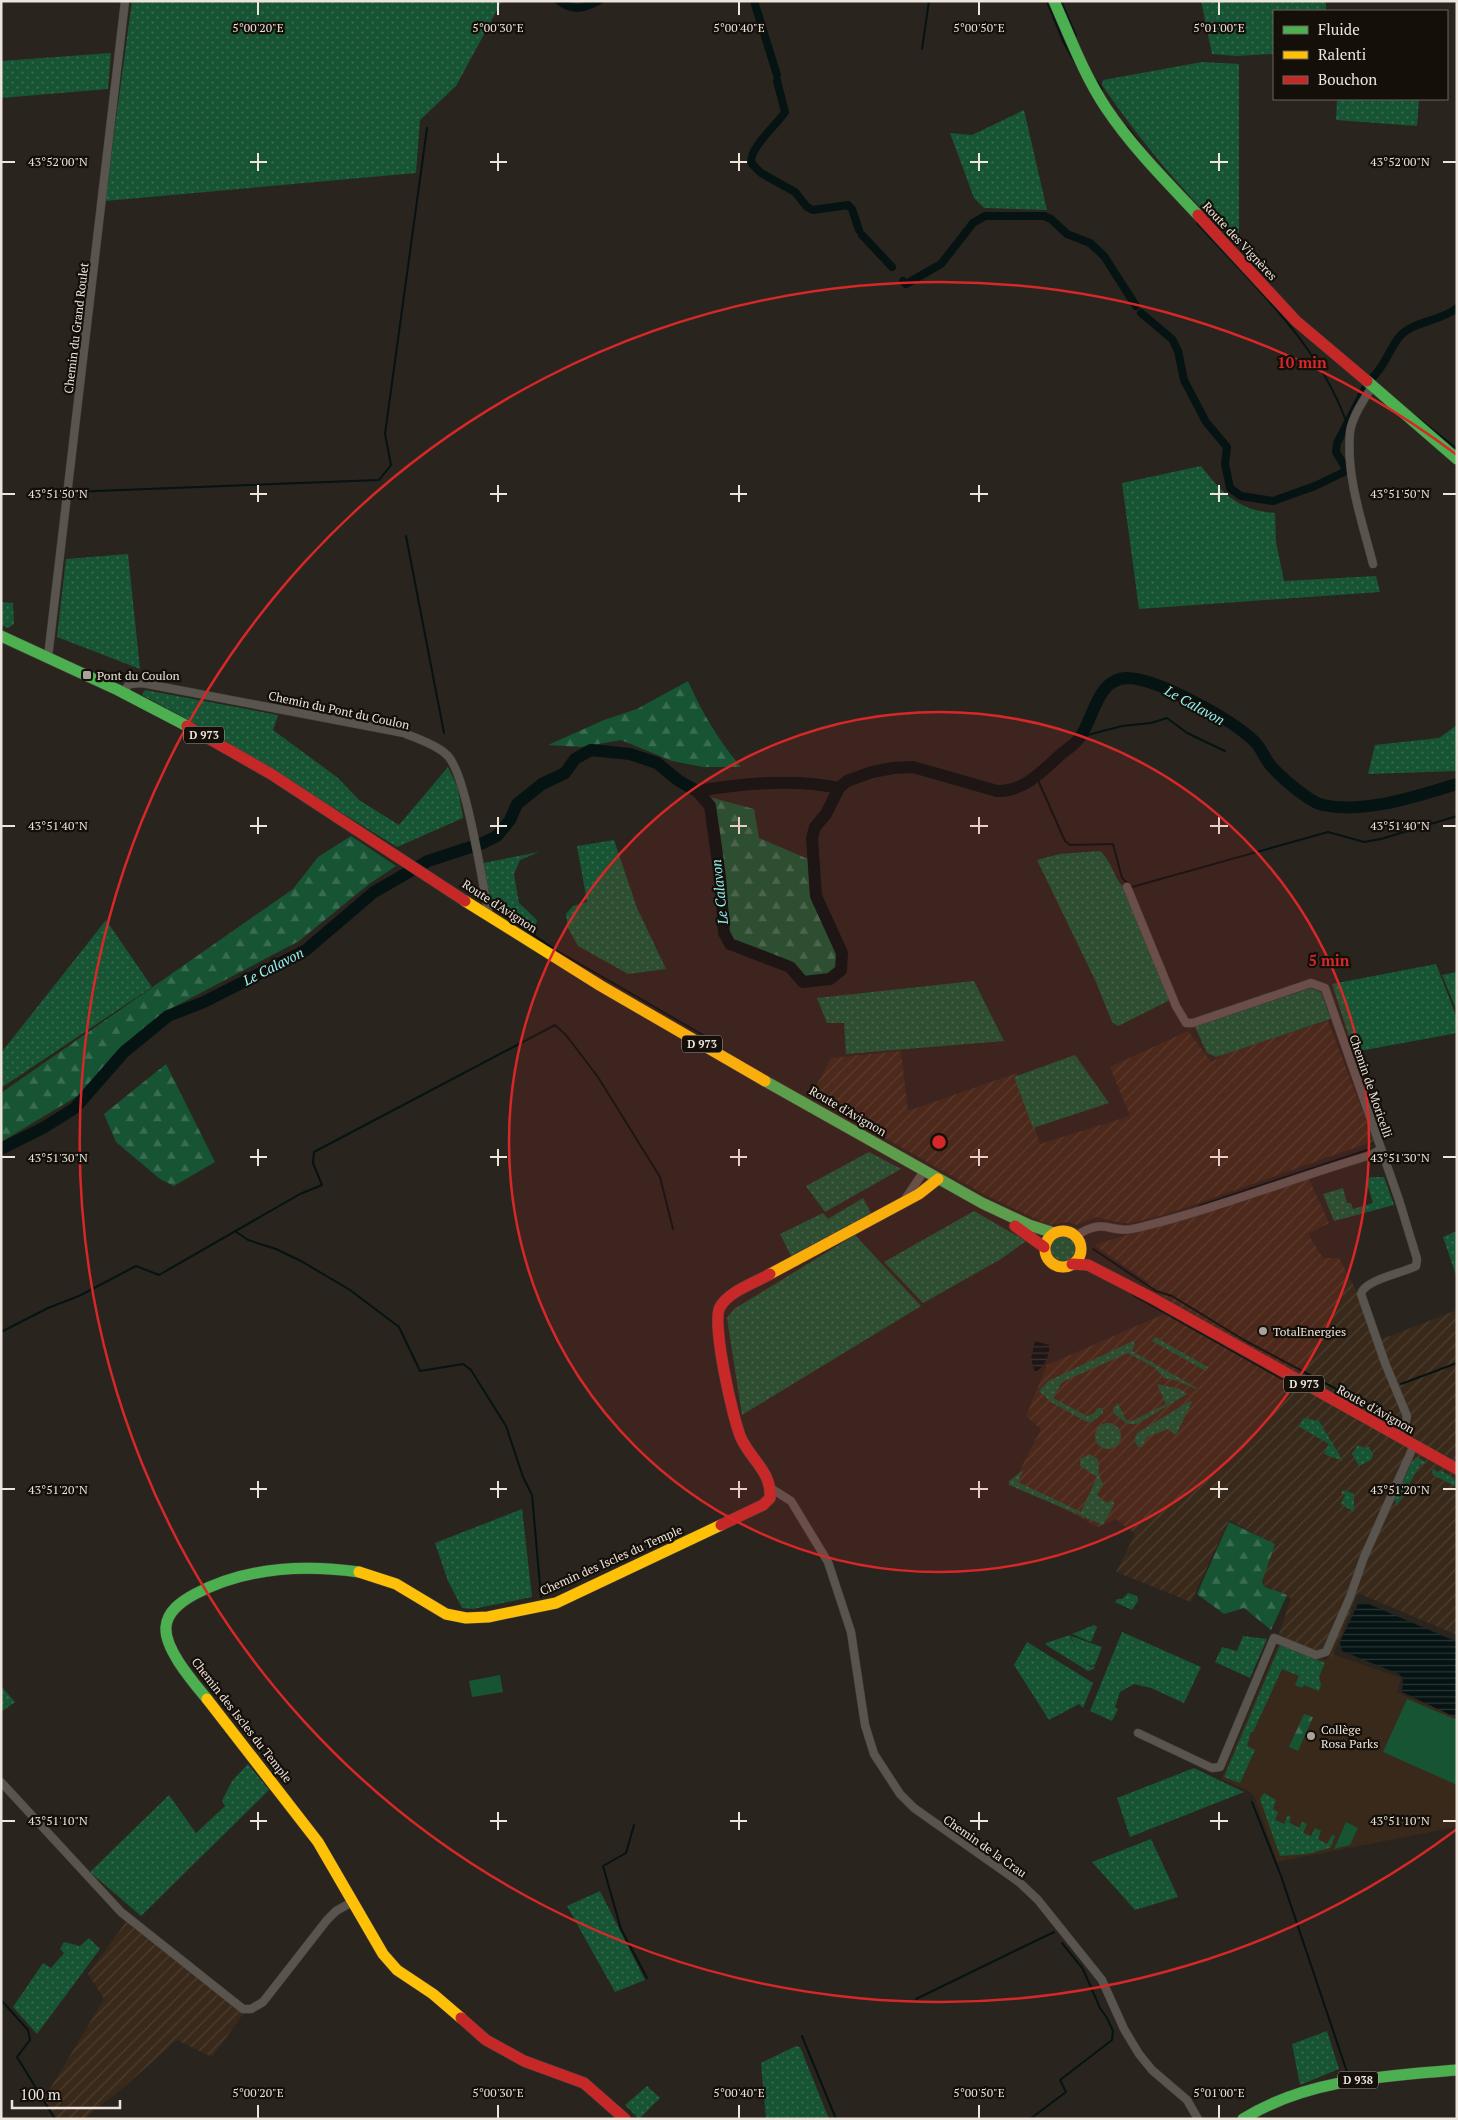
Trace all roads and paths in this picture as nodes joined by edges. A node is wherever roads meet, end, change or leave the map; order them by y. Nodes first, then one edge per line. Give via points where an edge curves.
1 (126, 1) edge
2 (1054, 1) edge
3 (1369, 385) junction
4 (1457, 459) edge
5 (1373, 564) dead end
6 (1, 636) edge
7 (48, 657) junction
8 (123, 693) junction
9 (1127, 887) dead end
10 (489, 915) junction
11 (1381, 1149) junction
12 (924, 1171) junction
13 (938, 1179) junction
14 (901, 1203) junction
15 (982, 1203) junction
16 (1054, 1233) junction
17 (1078, 1241) junction
18 (1044, 1247) junction
19 (1072, 1264) junction
20 (1152, 1298) junction
21 (1398, 1437) junction
22 (1414, 1446) junction
23 (1457, 1470) edge
24 (772, 1489) junction
25 (1138, 1733) dead end
26 (1, 1782) edge
27 (352, 1902) junction
28 (1457, 2070) edge
29 (1312, 2090) junction
30 (625, 2119) edge
31 (1198, 2119) edge
32 (1243, 2119) edge
33 (1254, 2119) edge

1 - 7 street, Chemin du Grand Roulet
2 - 3 street, Route des Vignères via 1092,86 1138,152 1296,322
3 - 4 street, Route des Vignères
3 - 5 street via 1350,431 1353,490
6 - 7 street, Route d'Avignon / D 973
7 - 8 street, Route d'Avignon / D 973
8 - 10 street, Route d'Avignon / D 973 via 228,748
8 - 10 street, Chemin du Pont du Coulon via 129,684 142,683 404,733 424,741 447,756 461,782
9 - 11 street, Chemin de Moricelli via 1186,1023 1312,984 1325,988
10 - 12 street, Route d'Avignon / D 973 via 621,997
11 - 17 street via 1371,1155 1131,1230 1101,1225 1089,1228
11 - 21 street, Chemin de Moricelli via 1417,1260 1416,1266 1367,1285 1361,1294 1407,1416
12 - 13 street, Route d'Avignon / D 973
12 - 14 street
13 - 14 street
13 - 15 street, Route d'Avignon / D 973
14 - 24 street via 730,1296 719,1308 732,1414 744,1443 770,1480
15 - 16 street, Route d'Avignon / D 973
15 - 18 street, Route d'Avignon / D 973
16 - 17 street via 1066,1231
16 - 18 street
17 - 19 street via 1079,1257
17 - 20 street, Route d'Avignon / D 973 via 1086,1253
18 - 19 street via 1046,1257 1053,1264 1064,1267
19 - 20 street, Route d'Avignon / D 973 via 1088,1265
20 - 21 street, Route d'Avignon / D 973
21 - 22 street, Route d'Avignon / D 973
22 - 23 street, Route d'Avignon / D 973
22 - 25 street via 1326,1652 1316,1655 1274,1638 1220,1767 1212,1768
24 - 27 street, Chemin des Iscles du Temple via 770,1498 748,1513 556,1603 536,1608 466,1618 432,1609 397,1584 374,1574 325,1569 260,1571 233,1577 174,1606 165,1629 186,1674 299,1815
24 - 31 street, Chemin de la Crau via 791,1501 828,1562 851,1632 865,1725 874,1754 900,1794 919,1812 1019,1882 1038,1900 1102,1980 1139,2054 1152,2070 1187,2100
26 - 27 street via 121,1912 244,2009 251,2009 262,2002 327,1920
27 - 30 street, Chemin des Iscles du Temple via 383,1954 397,1970 432,1994 486,2040 524,2061 584,2083
28 - 29 street, D 938 via 1358,2080
29 - 32 street, D 938 via 1267,2105
29 - 33 street, D 938

